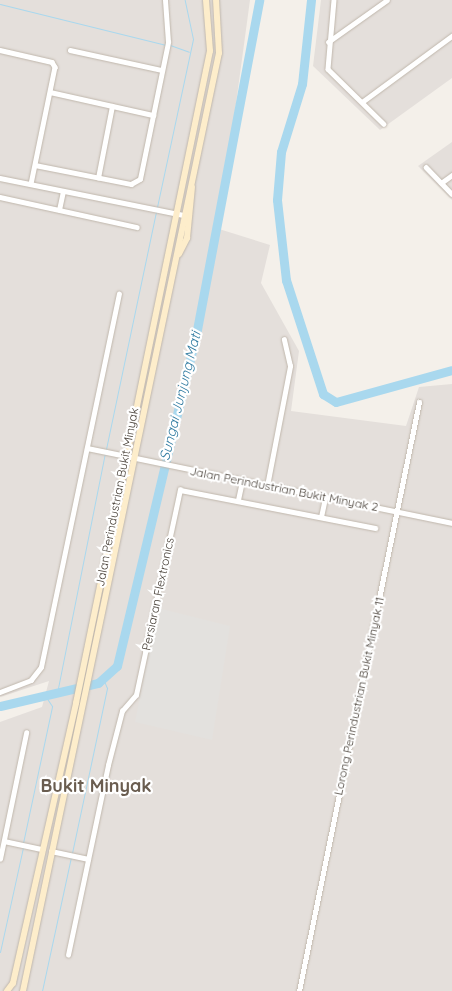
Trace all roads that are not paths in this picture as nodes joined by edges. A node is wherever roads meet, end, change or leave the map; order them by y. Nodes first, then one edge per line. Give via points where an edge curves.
1 (165, 0) edge
2 (206, 0) edge
3 (216, 0) edge
4 (334, 0) edge
5 (387, 0) edge
6 (452, 36) edge
7 (328, 42) junction
8 (0, 50) edge
9 (70, 50) dead end
10 (162, 70) junction
11 (50, 92) junction
12 (362, 102) junction
13 (112, 106) junction
14 (153, 115) junction
15 (384, 124) dead end
16 (35, 165) junction
17 (426, 167) dead end
18 (452, 175) edge
19 (0, 178) edge
20 (98, 178) junction
21 (441, 183) junction
22 (31, 184) junction
23 (191, 184) junction
24 (63, 191) junction
25 (452, 194) edge
26 (0, 197) edge
27 (60, 210) junction
28 (175, 213) junction
29 (184, 215) junction
30 (137, 227) dead end
31 (176, 259) junction
32 (119, 294) dead end
33 (284, 340) dead end
34 (419, 402) dead end
35 (87, 448) junction
36 (125, 456) junction
37 (135, 458) junction
38 (242, 480) junction
39 (267, 486) junction
40 (324, 498) junction
41 (238, 500) junction
42 (397, 512) junction
43 (321, 517) junction
44 (452, 523) edge
45 (375, 528) dead end
46 (0, 692) edge
47 (26, 732) dead end
48 (4, 841) junction
49 (42, 849) junction
50 (50, 851) junction
51 (0, 859) edge
52 (88, 859) junction
53 (68, 955) dead end
54 (8, 991) edge
55 (23, 991) edge
56 (299, 991) edge

1 - 10 street via 167,45
2 - 28 main road, Jalan Perindustrian Bukit Minyak via 210,51
3 - 23 main road, Jalan Perindustrian Bukit Minyak via 221,40
4 - 7 street
5 - 7 street
6 - 12 street
7 - 12 street via 328,69
8 - 11 street via 52,62
9 - 10 street
10 - 14 street
11 - 13 street
11 - 16 street
12 - 15 street
13 - 14 street
13 - 20 street
14 - 20 street via 140,179 131,184
16 - 20 street
16 - 22 street
17 - 21 street
18 - 21 street
19 - 22 street
21 - 25 street
22 - 24 street
23 - 29 main road, Jalan Perindustrian Bukit Minyak
23 - 31 main road via 194,197 186,238
24 - 27 street
24 - 28 street
26 - 27 street
27 - 30 street
28 - 29 street
28 - 36 main road, Jalan Perindustrian Bukit Minyak
29 - 31 main road, Jalan Perindustrian Bukit Minyak
31 - 37 main road, Jalan Perindustrian Bukit Minyak
32 - 35 street
33 - 39 street via 290,366
34 - 42 street, Lorong Perindustrian Bukit Minyak 11
35 - 36 street, Jalan Perindustrian Bukit Minyak 2
35 - 46 street via 41,668 31,680
36 - 37 street, Jalan Perindustrian Bukit Minyak 2
36 - 49 main road, Jalan Perindustrian Bukit Minyak via 76,703
37 - 38 street, Jalan Perindustrian Bukit Minyak 2
37 - 50 main road, Jalan Perindustrian Bukit Minyak via 93,666
38 - 39 street, Jalan Perindustrian Bukit Minyak 2
38 - 41 street
39 - 40 street, Jalan Perindustrian Bukit Minyak 2
40 - 42 street, Jalan Perindustrian Bukit Minyak 2
40 - 43 street
41 - 43 street, Persiaran Flextronics
41 - 52 street, Persiaran Flextronics via 183,489 135,698 122,710
42 - 44 street, Jalan Perindustrian Bukit Minyak 2
42 - 56 street, Lorong Perindustrian Bukit Minyak 11
43 - 45 street, Persiaran Flextronics
47 - 48 street
48 - 49 street
48 - 51 street
49 - 54 main road, Jalan Perindustrian Bukit Minyak via 14,983
50 - 52 street
50 - 55 main road, Jalan Perindustrian Bukit Minyak
52 - 53 street

